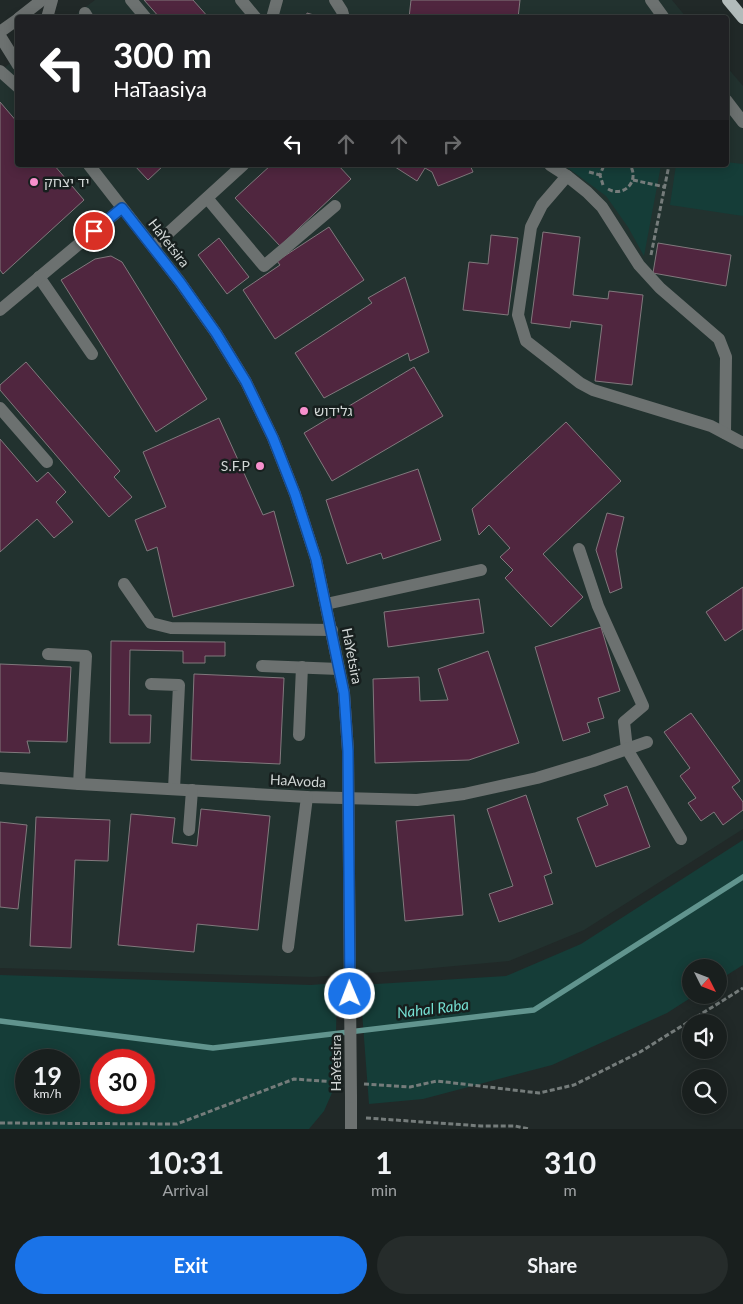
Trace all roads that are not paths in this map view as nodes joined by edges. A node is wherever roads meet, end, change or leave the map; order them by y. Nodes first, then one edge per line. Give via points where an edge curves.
1 (42, 0) edge
2 (52, 0) edge
3 (132, 0) edge
4 (241, 0) edge
5 (277, 0) edge
6 (334, 0) edge
7 (651, 0) edge
8 (728, 0) edge
9 (22, 15) edge
10 (48, 15) edge
11 (144, 15) edge
12 (254, 15) edge
13 (273, 15) edge
14 (343, 15) edge
15 (662, 15) edge
16 (743, 18) edge
17 (15, 20) edge
18 (0, 32) edge
19 (0, 36) edge
20 (15, 60) edge
21 (0, 71) edge
22 (15, 84) edge
23 (729, 104) edge
24 (743, 122) edge
25 (91, 167) edge
26 (241, 167) edge
27 (553, 167) edge
28 (567, 176) junction
29 (207, 198) junction
30 (335, 206) dead end
31 (122, 208) junction
32 (153, 247) junction
33 (39, 277) junction
34 (0, 310) edge
35 (92, 354) dead end
36 (0, 408) edge
37 (725, 433) junction
38 (743, 443) edge
39 (47, 462) dead end
40 (579, 549) dead end
41 (481, 570) dead end
42 (124, 584) dead end
43 (326, 604) junction
44 (332, 630) junction
45 (48, 654) dead end
46 (262, 666) dead end
47 (302, 667) junction
48 (339, 668) junction
49 (151, 684) dead end
50 (299, 735) dead end
51 (647, 742) dead end
52 (626, 749) junction
53 (0, 778) edge
54 (79, 784) junction
55 (174, 790) junction
56 (192, 790) junction
57 (307, 797) junction
58 (349, 798) junction
59 (189, 830) dead end
60 (681, 839) dead end
61 (288, 947) dead end
62 (354, 1123) edge

1 - 9 street
2 - 10 street
3 - 11 street
4 - 12 street
5 - 13 street
6 - 14 street
7 - 15 street
8 - 16 main road
17 - 18 street
19 - 20 street
21 - 22 street
23 - 24 street
25 - 31 street, HaYetsira
26 - 29 street
27 - 28 street
28 - 37 street via 602,207 639,265 660,288 719,339 726,357
28 - 37 street via 542,205 531,227 518,315 526,340 580,383 594,390
29 - 30 street via 264,266
29 - 32 street
31 - 32 street, HaYetsira
31 - 33 street
32 - 43 street, HaYetsira via 216,333 246,382 295,494 316,559
33 - 34 street
33 - 35 street
36 - 39 street
37 - 38 street
40 - 52 street via 598,606 643,706 624,722
41 - 43 street
42 - 44 street via 151,623 171,628
43 - 44 street, HaYetsira
44 - 48 street, HaYetsira
45 - 54 street via 86,656
46 - 47 street
47 - 48 street
47 - 50 street
48 - 58 street, HaYetsira via 346,713
49 - 55 street via 179,685
51 - 52 street, HaAvoda
52 - 58 street, HaAvoda via 537,778 464,794 417,800
52 - 60 street
53 - 54 street, HaAvoda
54 - 55 street, HaAvoda
55 - 56 street, HaAvoda
56 - 57 street, HaAvoda
56 - 59 street
57 - 58 street, HaAvoda
57 - 61 street
58 - 62 street, HaYetsira, bridge via 351,1097

